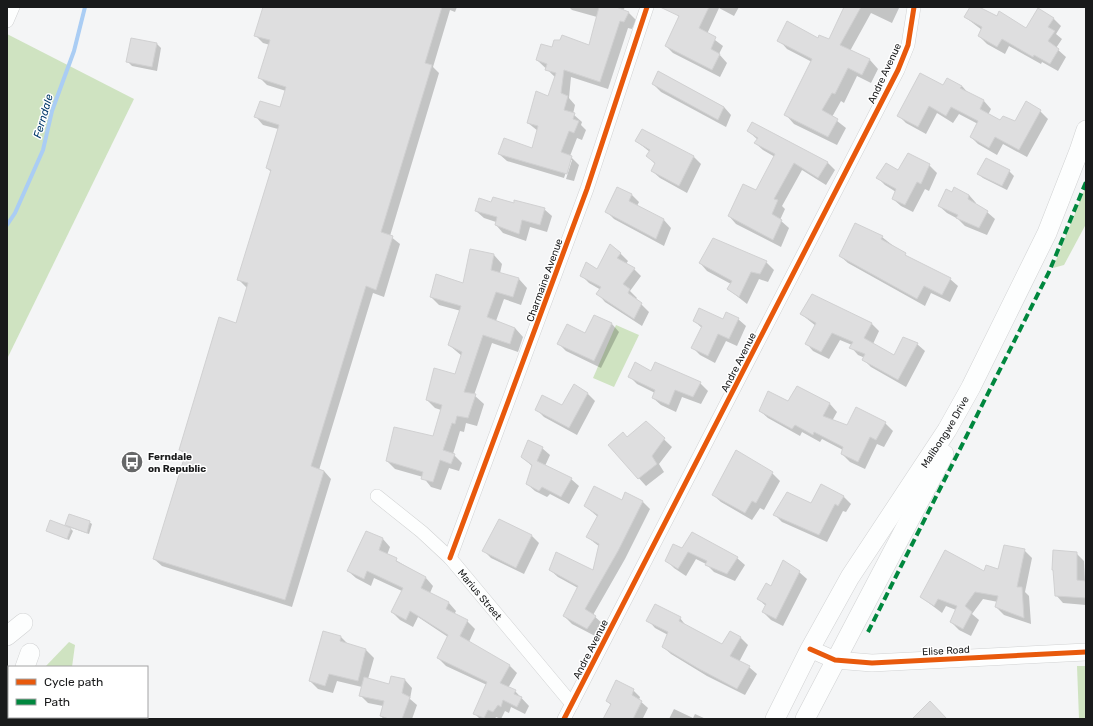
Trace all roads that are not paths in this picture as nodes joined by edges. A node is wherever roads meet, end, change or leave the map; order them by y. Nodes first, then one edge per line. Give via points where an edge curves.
1 (14, 7) edge
2 (647, 7) edge
3 (914, 7) edge
4 (7, 21) edge
5 (1086, 130) edge
6 (1086, 152) edge
7 (377, 496) dead end
8 (450, 558) junction
9 (23, 624) dead end
10 (7, 636) edge
11 (810, 649) junction
12 (1086, 652) edge
13 (835, 660) junction
14 (572, 704) junction
15 (564, 719) edge
16 (774, 719) edge
17 (805, 719) edge

1 - 4 street
2 - 8 street, Charmaine Avenue via 587,189
3 - 14 street, Andre Avenue via 908,45 898,70
5 - 11 main road, Malibongwe Drive via 1047,233 960,408 850,577
6 - 13 main road, Malibongwe Drive via 1053,238 1021,305 928,488
7 - 8 street, Marius Street
8 - 14 street, Marius Street
9 - 10 main road
11 - 13 street, Elise Road
11 - 16 main road, Malibongwe Drive
12 - 13 street, Elise Road via 872,663
13 - 17 main road, Malibongwe Drive
14 - 15 street, Andre Avenue

